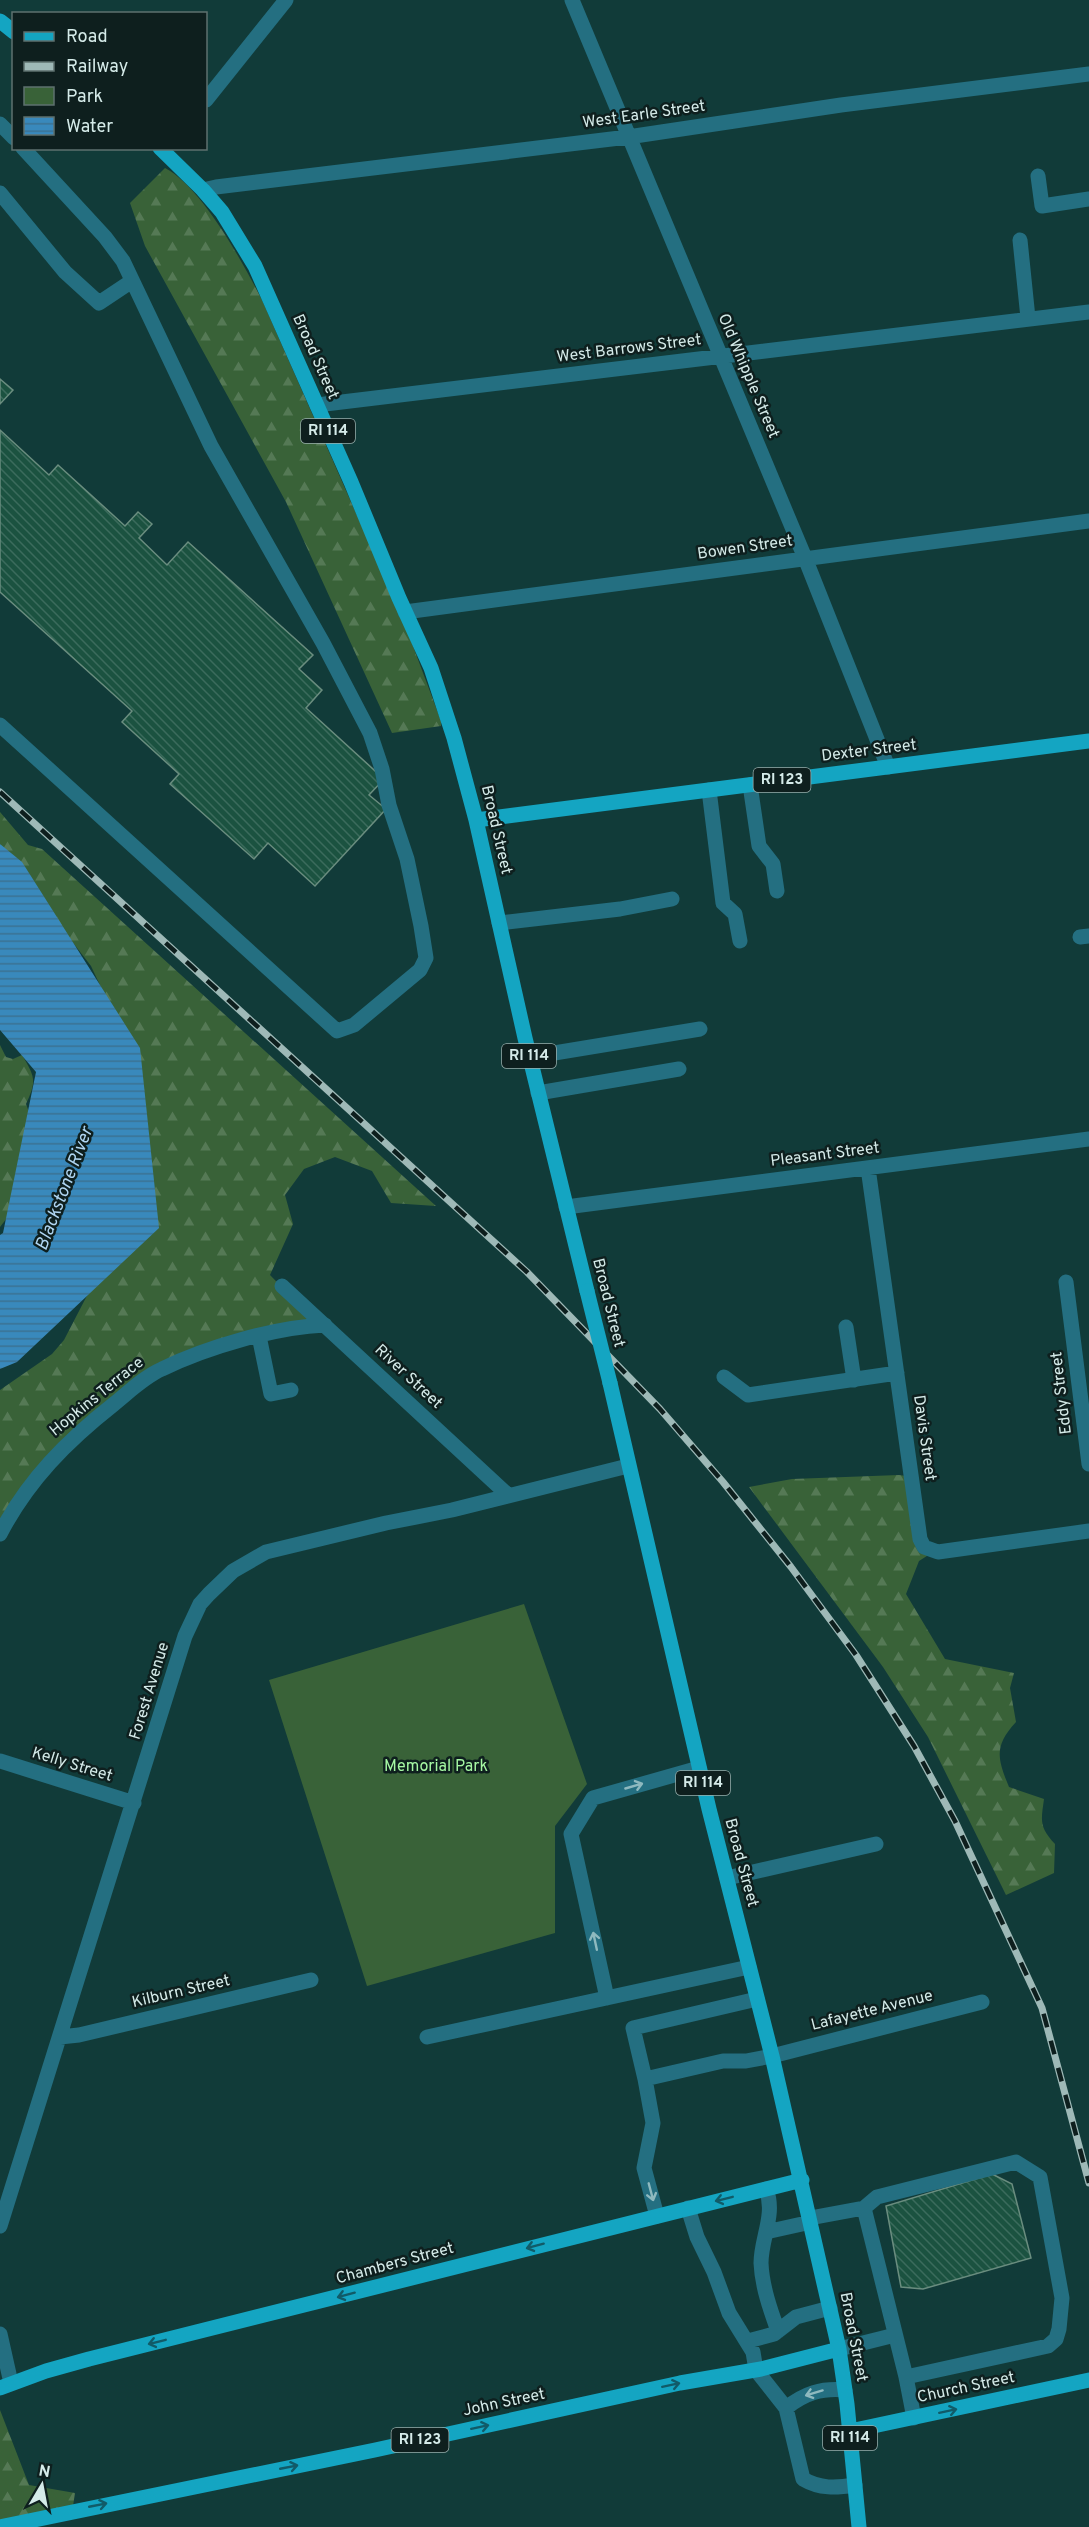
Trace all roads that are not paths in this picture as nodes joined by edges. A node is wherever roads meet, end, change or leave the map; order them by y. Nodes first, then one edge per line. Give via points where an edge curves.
1 (286, 0) edge
2 (572, 0) edge
3 (0, 21) edge
4 (12, 30) edge
5 (1089, 74) edge
6 (207, 99) edge
7 (0, 124) edge
8 (12, 136) edge
9 (628, 136) junction
10 (25, 150) edge
11 (163, 150) edge
12 (1038, 176) dead end
13 (203, 190) junction
14 (0, 193) edge
15 (1089, 199) edge
16 (1020, 240) dead end
17 (132, 281) junction
18 (1089, 312) edge
19 (1028, 318) junction
20 (721, 356) junction
21 (317, 405) junction
22 (1089, 521) edge
23 (805, 558) junction
24 (405, 612) junction
25 (0, 725) edge
26 (1089, 741) edge
27 (888, 767) junction
28 (750, 785) junction
29 (709, 790) junction
30 (476, 820) junction
31 (777, 891) dead end
32 (672, 899) dead end
33 (499, 923) junction
34 (740, 941) dead end
35 (700, 1029) dead end
36 (530, 1057) junction
37 (680, 1069) dead end
38 (538, 1093) junction
39 (1089, 1139) edge
40 (868, 1168) junction
41 (566, 1207) junction
42 (1066, 1282) dead end
43 (282, 1286) dead end
44 (325, 1325) junction
45 (846, 1327) dead end
46 (259, 1336) junction
47 (897, 1374) junction
48 (724, 1377) dead end
49 (854, 1380) junction
50 (291, 1390) dead end
51 (1089, 1464) edge
52 (628, 1466) junction
53 (508, 1496) junction
54 (1089, 1531) edge
55 (0, 1534) edge
56 (0, 1761) edge
57 (699, 1768) junction
58 (134, 1803) junction
59 (876, 1844) dead end
60 (727, 1878) junction
61 (749, 1967) junction
62 (311, 1980) dead end
63 (607, 1998) junction
64 (757, 1999) junction
65 (982, 2002) dead end
66 (60, 2037) junction
67 (427, 2037) dead end
68 (772, 2056) junction
69 (645, 2079) junction
70 (801, 2180) junction
71 (766, 2189) junction
72 (688, 2208) junction
73 (864, 2208) junction
74 (657, 2216) junction
75 (810, 2220) junction
76 (0, 2226) edge
77 (766, 2232) junction
78 (830, 2308) junction
79 (778, 2331) junction
80 (0, 2334) edge
81 (895, 2335) junction
82 (748, 2342) junction
83 (839, 2349) junction
84 (756, 2370) junction
85 (906, 2377) junction
86 (1083, 2381) edge
87 (6, 2385) edge
88 (845, 2390) junction
89 (786, 2408) junction
90 (914, 2418) junction
91 (850, 2431) junction
92 (855, 2485) junction
93 (0, 2527) edge
94 (859, 2527) edge

1 - 6 street
2 - 9 street, Old Whipple Street
3 - 4 main road
5 - 9 street, West Earle Street
7 - 8 street
9 - 13 street, West Earle Street
9 - 20 street, Old Whipple Street
10 - 17 street via 105,237
11 - 13 main road, Broad Street / RI 114
12 - 15 street via 1042,206
13 - 21 main road, Broad Street / RI 114 via 237,234 255,266
14 - 17 street via 65,272 99,303
16 - 19 street
17 - 25 street via 211,446 370,733 407,859 426,958 420,970 354,1025 336,1031
18 - 19 street, West Barrows Street
19 - 20 street, West Barrows Street
20 - 21 street, West Barrows Street
20 - 23 street, Old Whipple Street
21 - 24 main road, Broad Street / RI 114
22 - 23 street, Bowen Street
23 - 24 street, Bowen Street
23 - 27 street, Old Whipple Street
24 - 30 main road, Broad Street / RI 114 via 432,668
26 - 27 main road, Dexter Street / RI 123
27 - 28 main road, Dexter Street / RI 123
28 - 29 main road, Dexter Street / RI 123
28 - 31 street via 759,846 773,864
29 - 30 main road, Dexter Street / RI 123
29 - 34 street via 723,903 735,914
30 - 33 main road, Broad Street / RI 114
32 - 33 street
33 - 36 main road, Broad Street / RI 114
35 - 36 street
36 - 38 main road, Broad Street / RI 114
37 - 38 street
38 - 41 main road, Broad Street / RI 114
39 - 40 street, Pleasant Street
40 - 41 street, Pleasant Street
40 - 47 street, Davis Street
41 - 52 main road, Broad Street / RI 114, bridge
42 - 51 street, Eddy Street
43 - 44 street, River Street
44 - 46 street, Hopkins Terrace
44 - 53 street, River Street
45 - 49 street
46 - 50 street via 271,1394
46 - 55 street, Hopkins Terrace via 191,1357 144,1380 56,1453 19,1500
47 - 49 street
47 - 54 street, Davis Street via 924,1547 938,1552
48 - 49 street via 748,1395
52 - 53 street, Forest Avenue
52 - 57 main road, Broad Street / RI 114
53 - 58 street, Forest Avenue via 293,1544 266,1552 233,1571 200,1604 185,1636
56 - 58 street, Kelly Street
57 - 60 main road, Broad Street / RI 114
63 -> 57 street via 571,1834 593,1798
58 - 66 street, Forest Avenue
59 - 60 street
60 - 61 main road, Broad Street / RI 114
61 - 63 street
61 - 64 main road, Broad Street / RI 114
62 - 66 street, Kilburn Street
63 - 67 street
64 - 68 main road, Broad Street / RI 114
64 - 69 street via 633,2028
65 - 68 street, Lafayette Avenue
66 - 76 street, Forest Avenue
68 - 69 street, Lafayette Avenue via 723,2061
68 - 70 main road, Broad Street / RI 114
69 -> 74 street via 653,2123 644,2168
70 - 71 main road, Chambers Street
70 - 75 main road, Broad Street / RI 114
71 -> 72 main road, Chambers Street
71 - 77 street via 770,2208
72 - 74 main road, Chambers Street
72 - 82 street via 729,2313
73 - 75 street
73 - 81 street
73 - 85 street via 877,2197 1016,2162 1040,2177 1062,2298 1056,2339 1048,2346
74 -> 87 main road, Chambers Street via 89,2359
75 - 77 street
75 - 78 main road, Broad Street / RI 114
77 - 79 street via 761,2264 765,2293
78 - 79 street via 796,2317
78 - 83 main road, Broad Street / RI 114
79 - 82 street
80 - 87 street
81 - 83 street
81 - 85 street
82 - 84 street
83 - 84 main road, John Street / RI 123
83 - 88 main road, Broad Street / RI 114
84 - 89 street
93 -> 84 main road, John Street / RI 123
85 - 90 street
90 -> 86 main road, Church Street
88 -> 89 street via 813,2391
88 - 91 main road, Broad Street / RI 114
89 - 92 street via 802,2479 828,2488
90 - 91 main road, Church Street
91 - 92 main road, Broad Street / RI 114
92 - 94 main road, Broad Street / RI 114

